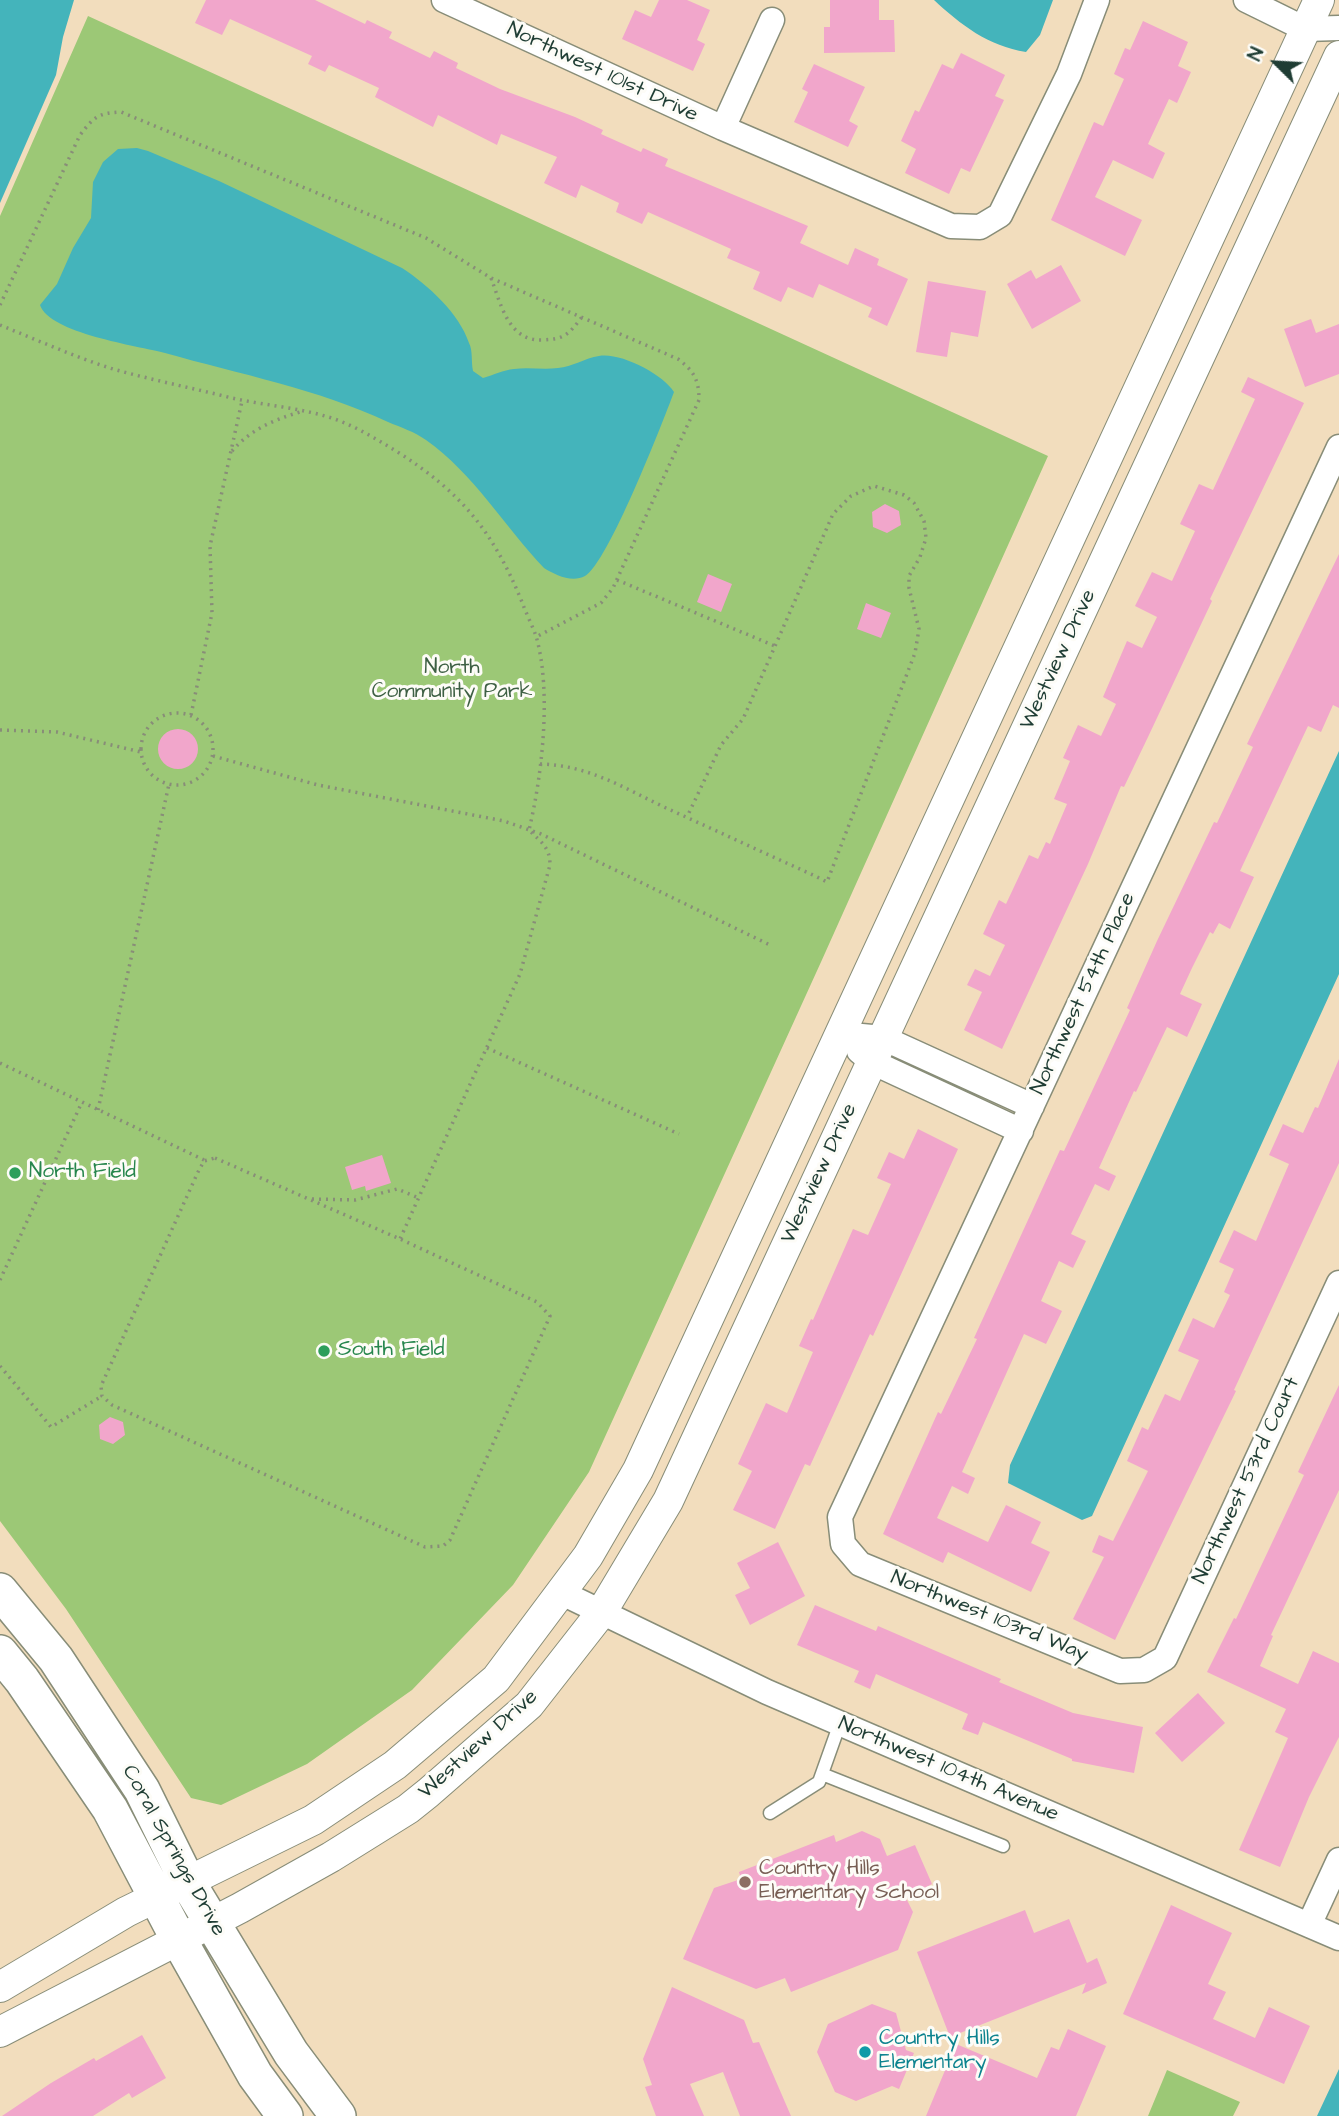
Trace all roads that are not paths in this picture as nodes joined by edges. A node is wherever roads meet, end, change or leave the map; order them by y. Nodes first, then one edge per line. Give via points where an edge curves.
1 (1097, 0) edge
2 (1246, 0) edge
3 (1319, 0) edge
4 (1328, 0) edge
5 (456, 3) edge
6 (1339, 12) edge
7 (772, 20) dead end
8 (1339, 28) edge
9 (1305, 29) junction
10 (1339, 56) edge
11 (723, 128) junction
12 (1339, 447) edge
13 (840, 1034) junction
14 (878, 1050) junction
15 (1032, 1106) junction
16 (1021, 1131) junction
17 (1339, 1283) edge
18 (843, 1545) joint
19 (0, 1591) edge
20 (562, 1593) junction
21 (601, 1613) junction
22 (0, 1653) edge
23 (1144, 1670) joint
24 (840, 1723) junction
25 (822, 1774) junction
26 (771, 1812) dead end
27 (1003, 1846) dead end
28 (1339, 1860) edge
29 (173, 1890) junction
30 (213, 1923) junction
31 (1309, 1924) junction
32 (1339, 1938) edge
33 (179, 1940) junction
34 (0, 1987) edge
35 (0, 2032) edge
36 (285, 2116) edge
37 (338, 2116) edge

1 - 11 street, Northwest 101st Drive via 1069,74 1000,215 980,227 951,226
2 - 9 street
3 - 9 street, Westview Drive
4 - 6 street
5 - 11 street, Northwest 101st Drive
7 - 11 street, Northwest 101st Drive
8 - 9 street
9 - 13 street, Westview Drive
10 - 14 street, Westview Drive
12 - 15 street, Northwest 54th Place
13 - 14 street
13 - 20 street, Westview Drive via 638,1470
14 - 15 street
14 - 16 street
14 - 21 street, Westview Drive via 668,1501
15 - 16 street, Northwest 54th Place
16 - 18 street, Northwest 54th Place via 840,1517
17 - 23 street, Northwest 53rd Court via 1164,1658
18 - 23 street, Northwest 103rd Way via 860,1564 1120,1671
19 - 29 main road, Coral Springs Drive via 55,1659 142,1790
20 - 21 street, Northwest 104th Avenue
20 - 29 street, Westview Drive via 496,1679 395,1765 313,1820
21 - 24 street, Northwest 104th Avenue
21 - 30 street, Westview Drive via 529,1705 408,1809
22 - 29 main road, Coral Springs Drive
24 - 25 lane
24 - 31 street, Northwest 104th Avenue
25 - 26 lane via 809,1790
25 - 27 lane
28 - 31 street
29 - 30 main road, Coral Springs Drive
29 - 33 main road, Coral Springs Drive
29 - 34 street, Westview Drive via 126,1912
30 - 33 street, Westview Drive
30 - 37 main road, Coral Springs Drive via 291,2053
31 - 32 street, Northwest 104th Avenue
33 - 35 street, Westview Drive
33 - 36 main road, Coral Springs Drive via 255,2075

